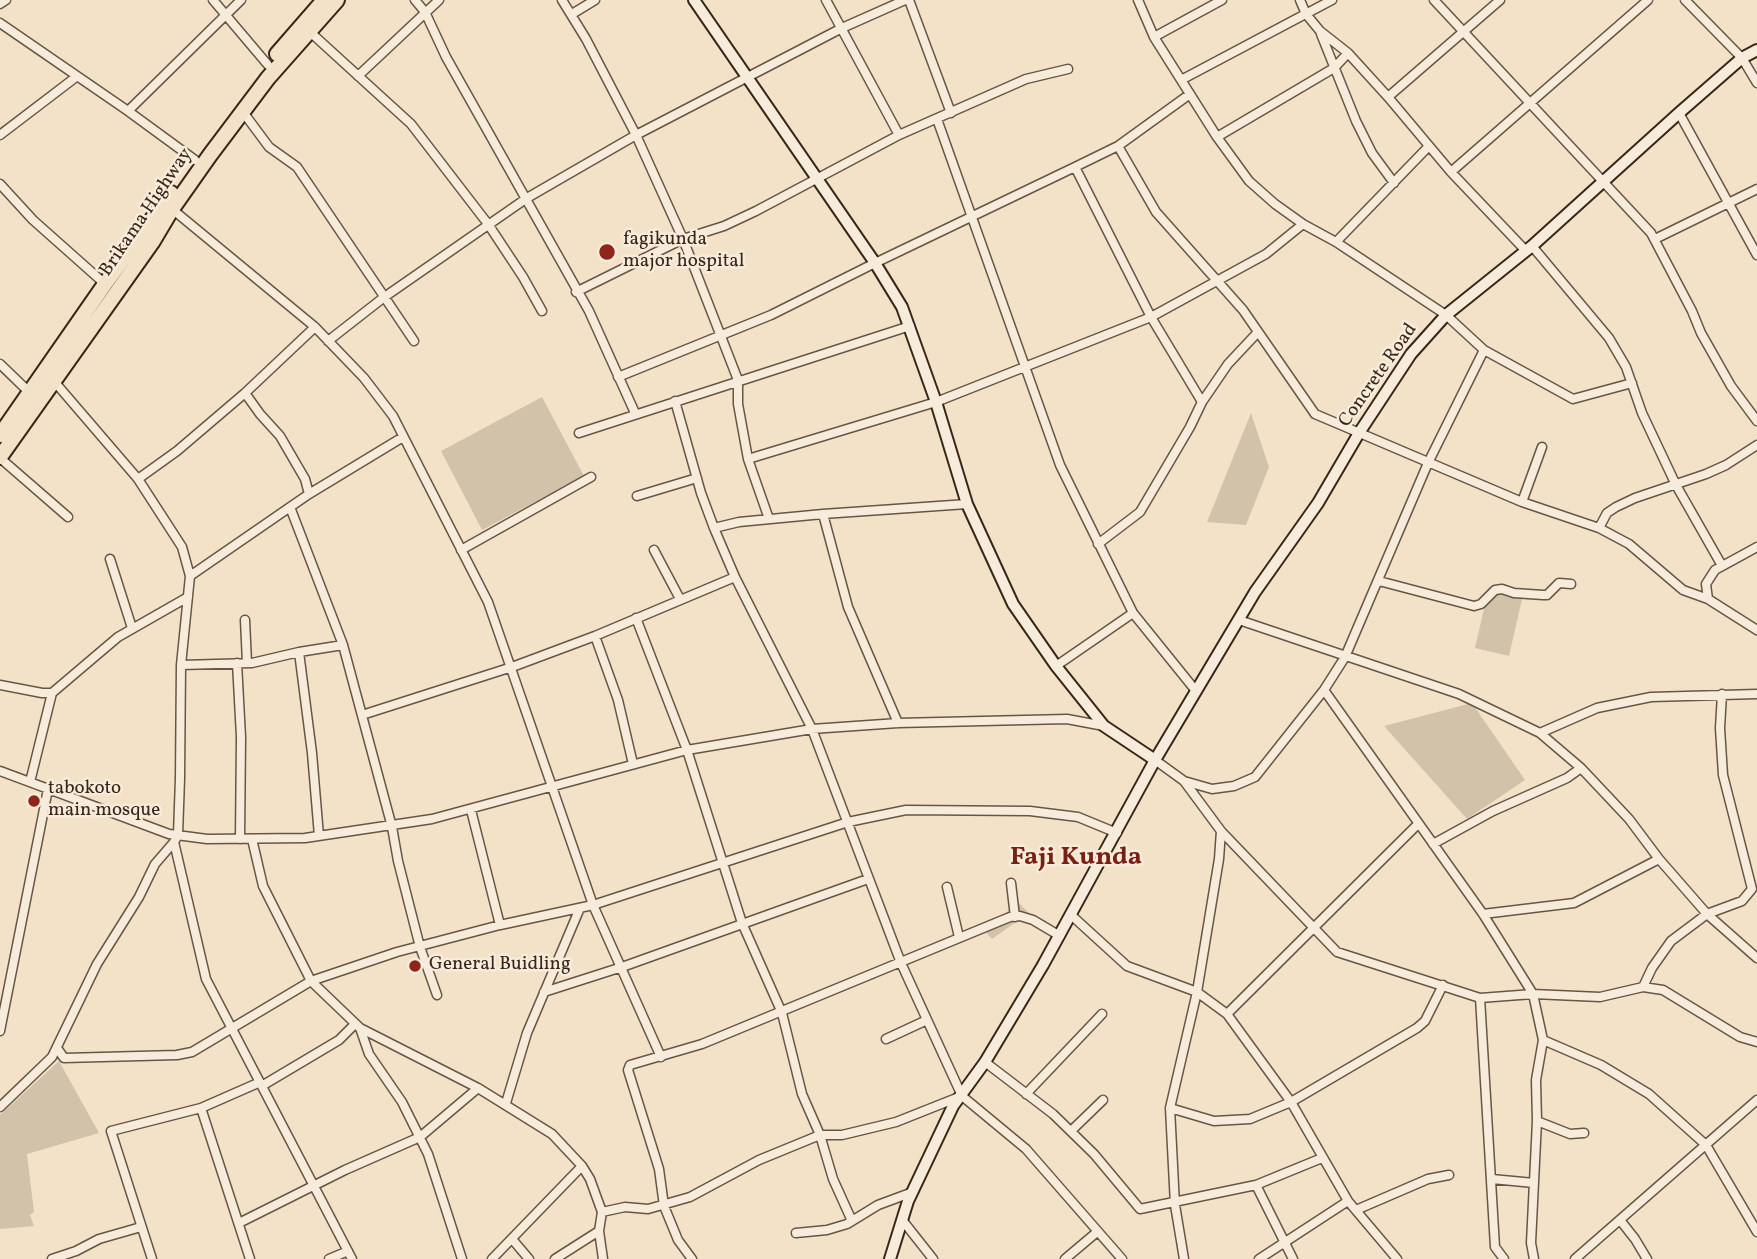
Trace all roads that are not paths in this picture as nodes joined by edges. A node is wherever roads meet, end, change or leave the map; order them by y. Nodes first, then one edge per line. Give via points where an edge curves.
1 (6, 0) edge
2 (213, 0) edge
3 (241, 0) edge
4 (324, 0) edge
5 (337, 0) edge
6 (415, 0) edge
7 (439, 0) edge
8 (562, 0) edge
9 (595, 0) edge
10 (694, 0) edge
11 (826, 0) edge
12 (907, 0) edge
13 (1138, 0) edge
14 (1222, 0) edge
15 (1300, 0) edge
16 (1332, 0) edge
17 (1434, 0) edge
18 (1500, 0) edge
19 (1648, 0) edge
20 (1685, 0) edge
21 (0, 4) edge
22 (425, 12) junction
23 (572, 14) junction
24 (1306, 14) junction
25 (225, 16) junction
26 (0, 23) edge
27 (842, 28) junction
28 (309, 31) junction
29 (1320, 31) junction
30 (1463, 33) junction
31 (1154, 37) junction
32 (1757, 50) edge
33 (1348, 53) junction
34 (1742, 58) junction
35 (268, 65) junction
36 (1334, 68) junction
37 (1068, 69) dead end
38 (358, 76) junction
39 (76, 77) junction
40 (748, 77) junction
41 (1181, 80) junction
42 (1757, 83) edge
43 (1190, 94) junction
44 (1388, 97) junction
45 (1529, 104) junction
46 (128, 111) junction
47 (243, 112) junction
48 (951, 113) junction
49 (1679, 113) junction
50 (937, 119) junction
51 (0, 135) edge
52 (635, 135) junction
53 (900, 135) junction
54 (1217, 137) junction
55 (1118, 146) junction
56 (1429, 146) junction
57 (195, 160) junction
58 (1075, 167) junction
59 (1451, 172) junction
60 (818, 180) junction
61 (1604, 181) junction
62 (1394, 183) junction
63 (0, 184) edge
64 (1757, 189) edge
65 (527, 198) junction
66 (1729, 202) junction
67 (172, 209) junction
68 (972, 216) junction
69 (488, 224) junction
70 (1303, 224) junction
71 (147, 237) junction
72 (683, 239) junction
73 (1655, 240) junction
74 (1336, 242) junction
75 (1529, 249) junction
76 (1757, 255) edge
77 (876, 262) junction
78 (1217, 282) junction
79 (104, 284) junction
80 (576, 292) junction
81 (383, 298) junction
82 (542, 311) dead end
83 (1446, 315) junction
84 (1151, 317) junction
85 (911, 326) junction
86 (315, 327) junction
87 (1258, 332) junction
88 (720, 336) junction
89 (328, 341) junction
90 (414, 341) dead end
91 (1484, 349) junction
92 (0, 364) edge
93 (1025, 368) junction
94 (618, 377) junction
95 (53, 380) junction
96 (738, 380) junction
97 (1632, 383) junction
98 (29, 392) junction
99 (245, 393) junction
100 (675, 401) junction
101 (936, 402) junction
102 (1202, 402) junction
103 (635, 413) junction
104 (1757, 421) edge
105 (579, 433) dead end
106 (1359, 433) junction
107 (0, 435) edge
108 (403, 437) junction
109 (1757, 445) edge
110 (1542, 447) dead end
111 (0, 457) edge
112 (748, 459) junction
113 (1428, 463) junction
114 (591, 477) dead end
115 (697, 478) junction
116 (138, 479) junction
117 (1676, 485) junction
118 (309, 494) junction
119 (637, 496) dead end
120 (1522, 502) junction
121 (967, 504) junction
122 (290, 507) junction
123 (823, 514) junction
124 (68, 517) dead end
125 (769, 519) junction
126 (714, 528) junction
127 (1599, 528) junction
128 (1098, 544) junction
129 (1757, 547) edge
130 (461, 550) junction
131 (654, 550) dead end
132 (110, 559) dead end
133 (1721, 564) junction
134 (190, 576) junction
135 (734, 577) junction
136 (1379, 581) junction
137 (1571, 584) dead end
138 (188, 597) junction
139 (680, 599) junction
140 (1708, 599) junction
141 (1133, 613) junction
142 (636, 618) junction
143 (245, 620) dead end
144 (1239, 620) junction
145 (132, 628) junction
146 (1757, 630) edge
147 (595, 636) junction
148 (343, 645) junction
149 (299, 652) junction
150 (1345, 657) junction
151 (242, 663) junction
152 (181, 665) junction
153 (1056, 666) junction
154 (512, 667) junction
155 (0, 685) edge
156 (1324, 690) junction
157 (1196, 691) junction
158 (52, 693) junction
159 (1722, 694) junction
160 (1757, 694) edge
161 (362, 715) junction
162 (898, 723) junction
163 (1104, 726) junction
164 (812, 729) junction
165 (1540, 733) junction
166 (687, 750) junction
167 (1155, 760) junction
168 (634, 764) junction
169 (1581, 768) junction
170 (0, 771) edge
171 (1184, 781) junction
172 (30, 782) junction
173 (553, 786) junction
174 (48, 789) junction
175 (471, 810) junction
176 (848, 822) junction
177 (1418, 824) junction
178 (392, 827) junction
179 (1221, 831) junction
180 (1117, 833) junction
181 (319, 836) junction
182 (176, 838) junction
183 (240, 839) junction
184 (252, 839) junction
185 (1433, 844) junction
186 (1659, 859) junction
187 (723, 864) junction
188 (868, 879) junction
189 (1011, 883) dead end
190 (947, 887) dead end
191 (593, 905) junction
192 (580, 908) junction
193 (1070, 914) junction
194 (1483, 914) junction
195 (1707, 914) junction
196 (1015, 917) junction
197 (742, 923) junction
198 (500, 925) junction
199 (1314, 929) junction
200 (1060, 936) junction
201 (959, 937) junction
202 (420, 947) junction
203 (1757, 958) edge
204 (901, 963) junction
205 (622, 967) junction
206 (312, 981) junction
207 (1443, 985) junction
208 (1643, 987) junction
209 (544, 992) junction
210 (1197, 992) junction
211 (1533, 994) junction
212 (437, 995) dead end
213 (1480, 998) junction
214 (782, 1013) junction
215 (1102, 1014) dead end
216 (1227, 1014) junction
217 (927, 1020) junction
218 (358, 1026) junction
219 (231, 1027) junction
220 (0, 1031) edge
221 (887, 1039) dead end
222 (1543, 1040) junction
223 (1757, 1042) edge
224 (57, 1048) junction
225 (661, 1057) junction
226 (64, 1058) junction
227 (48, 1061) junction
228 (985, 1062) junction
229 (258, 1083) junction
230 (478, 1088) junction
231 (1026, 1094) junction
232 (962, 1096) junction
233 (1103, 1100) dead end
234 (1757, 1100) edge
235 (1291, 1102) junction
236 (506, 1104) junction
237 (0, 1107) edge
238 (201, 1108) junction
239 (1170, 1108) junction
240 (1537, 1121) junction
241 (1071, 1131) junction
242 (1584, 1133) dead end
243 (820, 1135) junction
244 (420, 1137) junction
245 (1706, 1145) junction
246 (1322, 1158) junction
247 (582, 1166) junction
248 (1449, 1175) dead end
249 (1492, 1179) junction
250 (1534, 1183) junction
251 (1256, 1185) junction
252 (313, 1186) junction
253 (913, 1192) junction
254 (1175, 1200) junction
255 (1348, 1201) junction
256 (664, 1206) junction
257 (1356, 1210) junction
258 (602, 1212) junction
259 (1620, 1220) junction
260 (852, 1221) junction
261 (903, 1221) junction
262 (239, 1223) junction
263 (141, 1227) junction
264 (599, 1231) junction
265 (1097, 1232) junction
266 (1757, 1232) edge
267 (796, 1233) dead end
268 (512, 1239) junction
269 (1285, 1243) junction
270 (350, 1255) edge
271 (52, 1259) edge
272 (152, 1259) edge
273 (250, 1259) edge
274 (329, 1259) edge
275 (462, 1259) edge
276 (492, 1259) edge
277 (529, 1259) edge
278 (555, 1259) edge
279 (603, 1259) edge
280 (692, 1259) edge
281 (890, 1259) edge
282 (933, 1259) edge
283 (1065, 1259) edge
284 (1122, 1259) edge
285 (1184, 1259) edge
286 (1259, 1259) edge
287 (1293, 1259) edge
288 (1397, 1259) edge
289 (1504, 1259) edge
290 (1534, 1259) edge
291 (1574, 1259) edge
292 (1647, 1259) edge

1 - 21 street
2 - 25 street
3 - 25 street
4 - 35 highway, Brikama Highway
5 - 28 highway, Brikama Highway
6 - 22 street
7 - 22 street
8 - 23 street
9 - 23 street
10 - 40 street
11 - 27 street
12 - 27 street
12 - 48 street
13 - 31 street
14 - 31 street
15 - 24 street
16 - 24 street
17 - 30 street
18 - 30 street
19 - 45 street
20 - 34 street
22 - 38 street
22 - 65 street
23 - 52 street
24 - 29 street
24 - 41 street
25 - 35 street
25 - 46 street
26 - 39 street
27 - 40 street
27 - 53 street
28 - 38 street
28 - 47 highway, Brikama Highway
29 - 33 street
29 - 36 street
30 - 44 street
30 - 45 street
31 - 41 street
32 - 34 street, Concrete Road
33 - 36 street
33 - 44 street
34 - 42 street
34 - 49 street, Concrete Road
35 - 57 highway, Brikama Highway
36 - 54 street
36 - 62 street via 1372,152
37 - 48 street via 1027,79
38 - 69 street via 411,124
39 - 46 street
39 - 51 street
40 - 52 street
40 - 60 street
41 - 43 street
43 - 54 street
43 - 55 street
44 - 56 street
45 - 59 street
45 - 61 street
46 - 57 street
47 - 67 highway, Brikama Highway
47 - 81 street via 269,147 297,167
48 - 50 street
49 - 61 street, Concrete Road
49 - 66 street
50 - 53 street
50 - 68 street
52 - 65 street
52 - 72 street
53 - 60 street
54 - 70 street via 1249,181
55 - 58 street
55 - 78 street via 1157,212
56 - 59 street
56 - 62 street
57 - 71 highway, Brikama Highway
58 - 68 street
58 - 84 street
59 - 75 street
60 - 72 street via 724,226
60 - 77 street
61 - 73 street
61 - 75 street, Concrete Road
62 - 74 street
63 - 79 street
64 - 66 street
65 - 69 street
65 - 80 street
66 - 73 street
66 - 76 street
67 - 71 highway, Brikama Highway
67 - 86 street
68 - 77 street
68 - 93 street
69 - 81 street
69 - 82 street
70 - 74 street
70 - 78 street via 1266,254
71 - 79 highway, Brikama Highway
71 - 95 highway, Brikama Highway
72 - 80 street
72 - 88 street
73 - 104 street via 1701,333
74 - 83 street
75 - 83 street, Concrete Road
75 - 97 street via 1609,338
77 - 85 street
77 - 88 street via 771,316
78 - 84 street
78 - 87 street
79 - 98 highway, Brikama Highway
80 - 94 street
81 - 89 street
81 - 90 street
83 - 91 street
83 - 106 street, Concrete Road via 1411,354
84 - 93 street
84 - 102 street
85 - 96 street
85 - 101 street
86 - 89 street
86 - 99 street
87 - 102 street
87 - 106 street via 1315,414
88 - 94 street
88 - 96 street
89 - 108 street via 364,378
91 - 97 street via 1573,399
91 - 113 street
92 - 98 street
93 - 101 street
93 - 128 street via 1060,465
94 - 103 street
95 - 111 highway, Brikama Highway
95 - 116 street
96 - 100 street
96 - 112 street
97 - 117 street
98 - 107 highway, Brikama Highway
99 - 116 street
99 - 118 street via 280,436
100 - 103 street
100 - 115 street
101 - 112 street
101 - 121 street
102 - 128 street via 1140,512
103 - 105 street
106 - 113 street
106 - 144 street, Concrete Road
108 - 118 street
108 - 130 street
109 - 117 street via 1727,465
110 - 120 street
111 - 124 street
112 - 125 street
113 - 120 street
113 - 136 street
114 - 130 street
115 - 119 street
115 - 126 street
116 - 134 street via 182,547
117 - 127 street via 1607,513
117 - 133 street
118 - 122 street
120 - 127 street
121 - 123 street
121 - 153 street via 1013,604
122 - 134 street
122 - 148 street
123 - 125 street
123 - 162 street via 848,607
125 - 126 street
126 - 135 street
127 - 140 street via 1629,544 1683,590
128 - 141 street
129 - 133 street
130 - 154 street via 488,602
131 - 139 street
132 - 145 street
133 - 140 street via 1706,584
134 - 138 street
135 - 139 street
135 - 164 street
136 - 137 street via 1474,606 1495,590 1547,595 1559,583
136 - 150 street
138 - 145 street
138 - 152 street
139 - 142 street
140 - 146 street
141 - 153 street
141 - 157 street
142 - 147 street
142 - 166 street
143 - 151 street
144 - 150 street
144 - 157 street, Concrete Road
145 - 158 street
147 - 154 street
147 - 168 street
148 - 149 street
148 - 161 street
149 - 151 street
149 - 181 street
150 - 156 street
150 - 165 street via 1460,694
151 - 152 street
151 - 183 street
152 - 182 street
153 - 163 street
154 - 161 street
154 - 173 street
155 - 158 street
156 - 171 street via 1255,777 1212,789
156 - 177 street
157 - 167 street, Concrete Road
158 - 172 street
159 - 160 street
159 - 165 street via 1651,697 1597,708
159 - 195 street via 1723,775 1752,889 1742,901
161 - 178 street
162 - 163 street via 1068,719
162 - 164 street
163 - 167 street
164 - 166 street
164 - 176 street
165 - 169 street
166 - 168 street
166 - 187 street
167 - 171 street
167 - 180 street, Concrete Road
168 - 173 street
169 - 185 street
169 - 186 street
170 - 172 street
171 - 179 street
172 - 174 street
173 - 175 street
173 - 191 street
174 - 182 street
174 - 220 street
175 - 178 street
175 - 198 street
176 - 180 street via 906,810 1030,811 1078,817
176 - 187 street
176 - 188 street
177 - 185 street
177 - 199 street
178 - 181 street
178 - 202 street
179 - 199 street
179 - 210 street
180 - 193 street, Concrete Road
181 - 184 street
182 - 183 street
182 - 219 street via 206,979
182 - 224 street via 155,864 97,964
183 - 184 street
184 - 206 street via 263,886
185 - 194 street
186 - 194 street via 1574,903
186 - 195 street
187 - 191 street
187 - 197 street
188 - 197 street
188 - 204 street
189 - 196 street
190 - 201 street
191 - 192 street
191 - 205 street
192 - 198 street
192 - 209 street
193 - 200 street, Concrete Road
193 - 210 street via 1127,967
194 - 211 street
195 - 203 street
195 - 208 street via 1671,941
196 - 200 street via 1033,920
196 - 201 street
197 - 205 street
197 - 214 street
198 - 202 street
199 - 207 street via 1337,952
199 - 216 street
200 - 228 street, Concrete Road
201 - 204 street
202 - 206 street
202 - 212 street
204 - 214 street
204 - 217 street
205 - 209 street
205 - 225 street
206 - 218 street
206 - 219 street
207 - 213 street
207 - 235 street via 1417,1028
208 - 211 street via 1600,997
208 - 223 street via 1663,990 1740,1037
209 - 236 street
210 - 216 street
210 - 239 street
211 - 213 street
211 - 222 street
213 - 249 street
214 - 225 street
214 - 243 street via 802,1094
215 - 231 street
216 - 235 street
217 - 221 street
217 - 232 street
218 - 229 street via 265,1084
218 - 230 street
218 - 244 street via 369,1054
219 - 226 street via 196,1050 177,1055
219 - 229 street
222 - 240 street via 1536,1080
222 - 245 street via 1601,1065 1649,1094
224 - 226 street
224 - 227 street
225 - 256 street via 630,1065 628,1070 659,1169
226 - 227 street
227 - 237 street
228 - 231 street
228 - 232 street, Concrete Road
229 - 238 street
229 - 252 street
230 - 236 street
230 - 244 street
231 - 241 street
232 - 243 street via 896,1122 842,1135
232 - 253 street, Concrete Road
232 - 265 street via 1026,1149
233 - 241 street
234 - 245 street
235 - 239 street via 1250,1119 1214,1121
235 - 246 street
236 - 247 street via 552,1134
238 - 262 street
238 - 263 street via 111,1131
239 - 254 street
240 - 242 street via 1570,1134
240 - 250 street
241 - 254 street via 1140,1209
243 - 256 street
243 - 260 street
244 - 252 street
244 - 275 street
245 - 259 street
245 - 266 street
246 - 251 street
246 - 255 street
247 - 258 street
247 - 268 street
248 - 257 street via 1428,1179
249 - 250 street
249 - 289 street via 1495,1247
250 - 290 street
251 - 254 street
251 - 269 street
252 - 262 street
252 - 270 street
253 - 260 street
253 - 261 street, Concrete Road
254 - 285 street
255 - 257 street
255 - 269 street
256 - 258 street
256 - 280 street via 678,1240
257 - 288 street
258 - 264 street
259 - 291 street
259 - 292 street
260 - 267 street via 827,1230
261 - 281 street, Concrete Road
261 - 282 street
262 - 273 street
263 - 271 street
263 - 272 street
264 - 278 street
264 - 279 street
265 - 283 street
265 - 284 street
268 - 276 street
268 - 277 street
269 - 286 street
269 - 287 street
270 - 274 street

